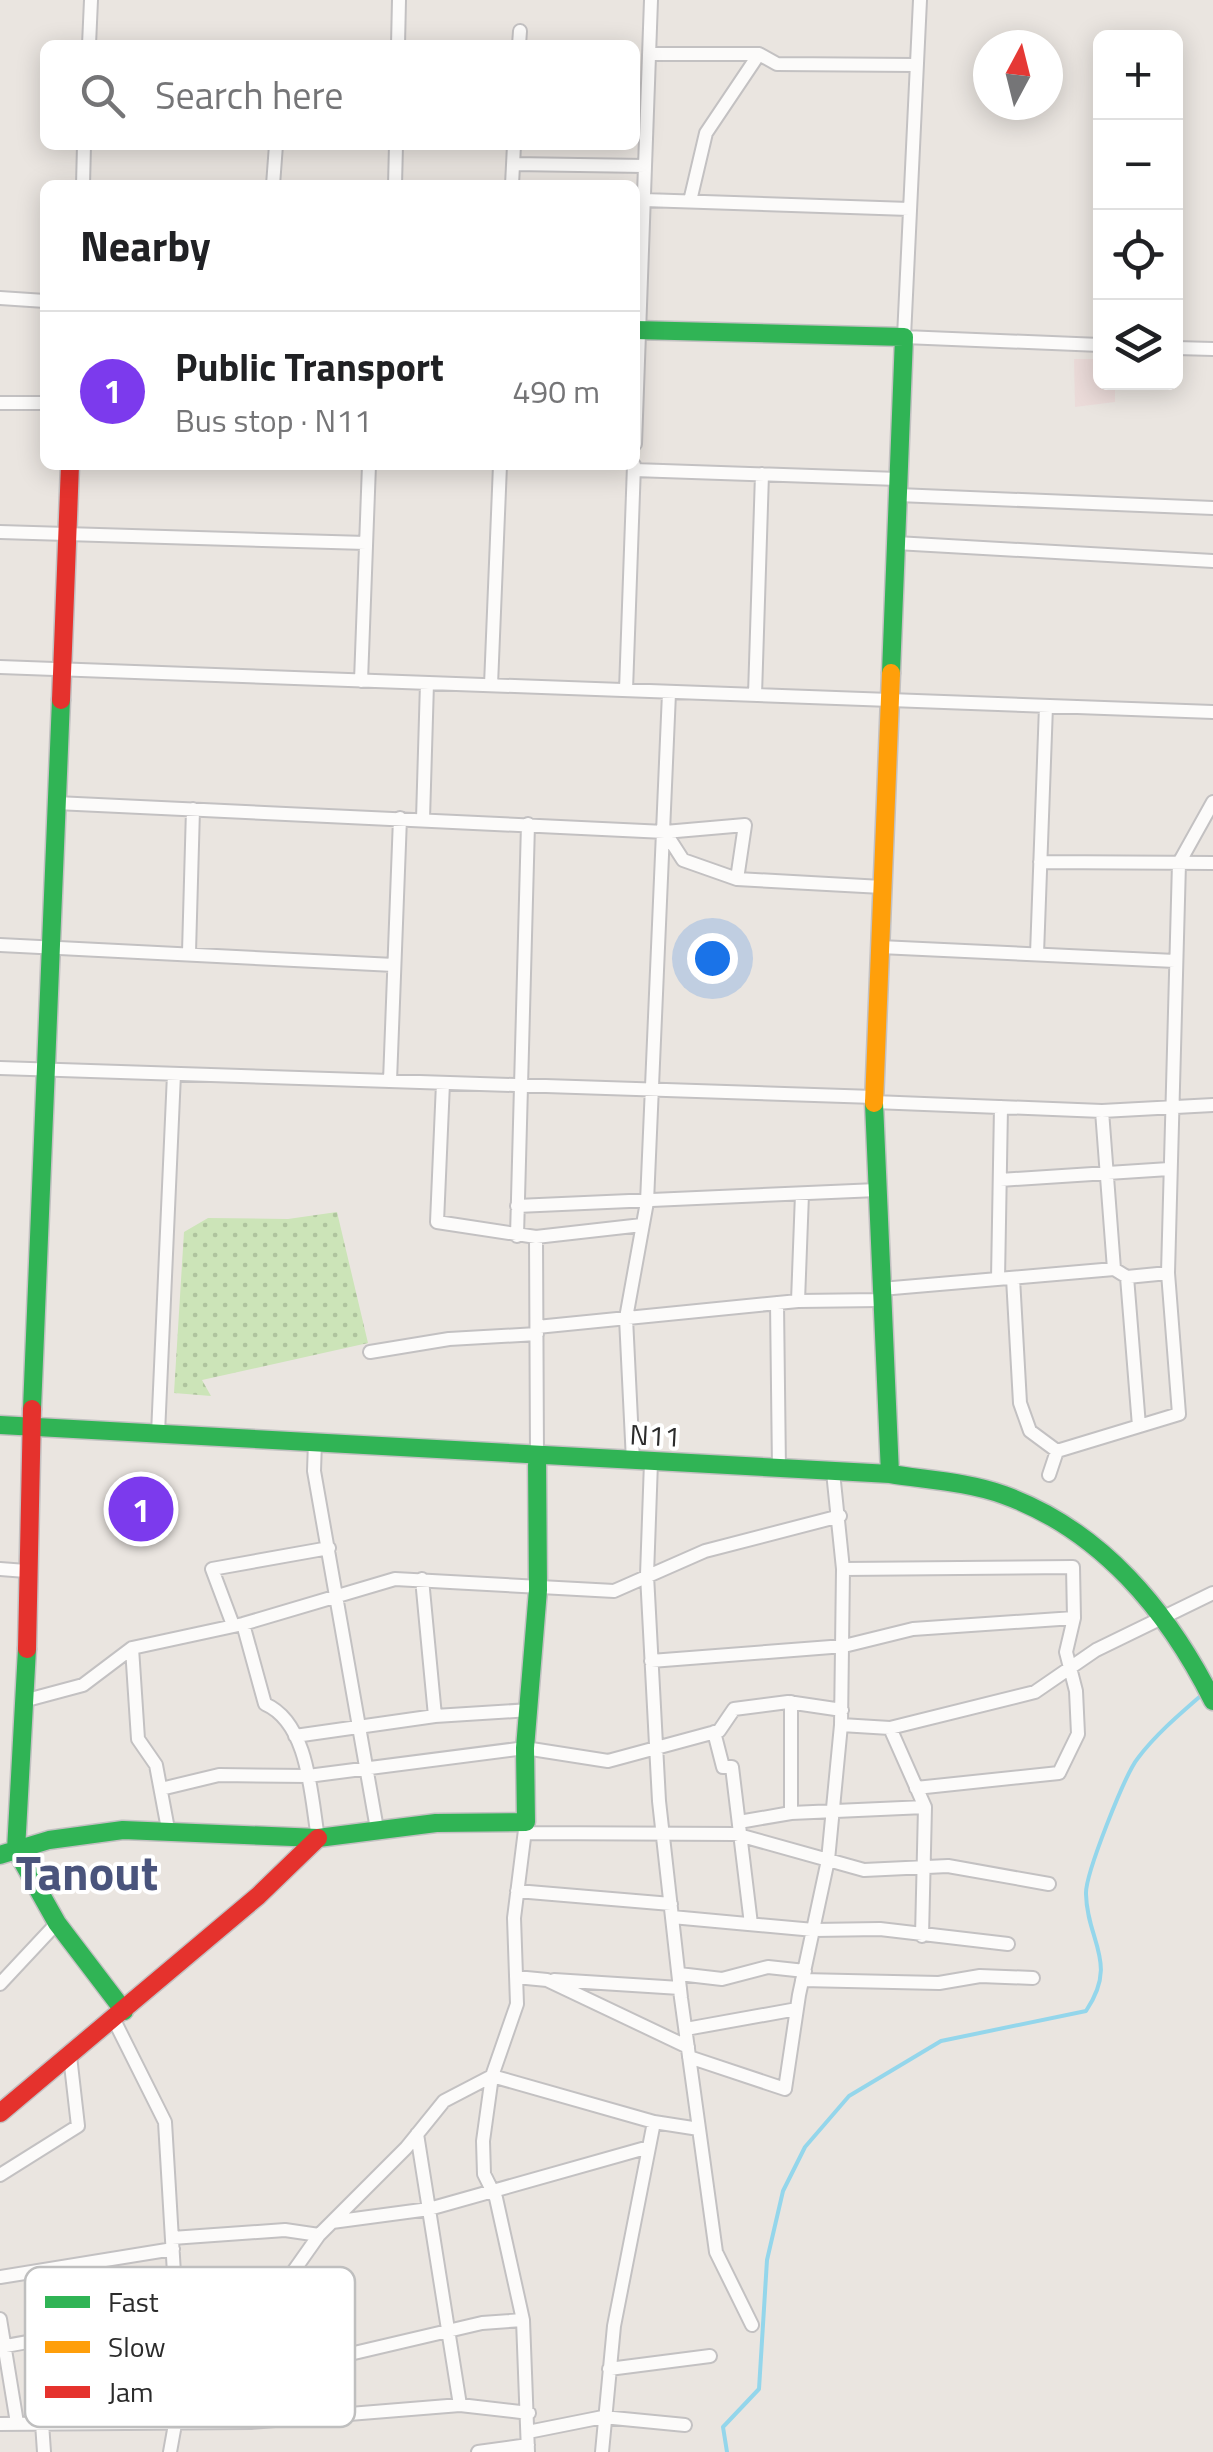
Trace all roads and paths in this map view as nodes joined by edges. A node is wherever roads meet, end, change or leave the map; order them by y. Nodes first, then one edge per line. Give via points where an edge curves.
1 (90, 0) edge
2 (400, 0) edge
3 (651, 0) edge
4 (920, 0) edge
5 (89, 40) edge
6 (398, 40) edge
7 (649, 54) junction
8 (759, 54) junction
9 (914, 65) junction
10 (84, 150) edge
11 (276, 150) edge
12 (396, 150) edge
13 (514, 150) edge
14 (513, 164) junction
15 (645, 166) junction
16 (82, 180) edge
17 (274, 180) edge
18 (395, 180) edge
19 (512, 180) edge
20 (644, 200) junction
21 (690, 201) junction
22 (909, 210) junction
23 (640, 275) edge
24 (0, 298) edge
25 (40, 300) edge
26 (640, 331) edge
27 (904, 337) junction
28 (1093, 345) edge
29 (1183, 348) edge
30 (1213, 349) edge
31 (0, 403) edge
32 (40, 403) edge
33 (640, 467) edge
34 (70, 470) edge
35 (369, 470) edge
36 (500, 470) edge
37 (634, 470) edge
38 (762, 474) junction
39 (898, 487) junction
40 (1213, 508) edge
41 (0, 532) edge
42 (68, 532) junction
43 (366, 543) junction
44 (896, 543) junction
45 (1213, 561) edge
46 (0, 667) edge
47 (62, 670) junction
48 (362, 681) junction
49 (426, 683) junction
50 (491, 685) junction
51 (626, 690) junction
52 (668, 693) junction
53 (754, 694) junction
54 (890, 700) junction
55 (1046, 706) junction
56 (1213, 712) edge
57 (1213, 802) edge
58 (56, 803) junction
59 (193, 809) junction
60 (400, 818) junction
61 (423, 819) junction
62 (528, 824) junction
63 (665, 832) junction
64 (1040, 862) junction
65 (1180, 863) junction
66 (1213, 863) edge
67 (737, 879) junction
68 (882, 887) junction
69 (0, 945) edge
70 (50, 946) junction
71 (880, 947) junction
72 (189, 952) junction
73 (1036, 954) junction
74 (1175, 962) junction
75 (394, 965) junction
76 (0, 1068) edge
77 (44, 1070) junction
78 (174, 1074) junction
79 (390, 1081) junction
80 (443, 1082) junction
81 (520, 1085) junction
82 (649, 1091) junction
83 (874, 1099) junction
84 (1213, 1105) edge
85 (1169, 1106) junction
86 (1001, 1107) junction
87 (1102, 1110) junction
88 (1168, 1169) junction
89 (1107, 1171) junction
90 (1000, 1180) junction
91 (878, 1190) junction
92 (802, 1194) junction
93 (647, 1202) junction
94 (518, 1206) junction
95 (642, 1225) junction
96 (517, 1236) junction
97 (536, 1237) junction
98 (1120, 1273) junction
99 (1168, 1273) junction
100 (1006, 1278) junction
101 (881, 1294) junction
102 (798, 1301) junction
103 (778, 1303) junction
104 (626, 1318) junction
105 (537, 1330) junction
106 (370, 1352) dead end
107 (0, 1425) edge
108 (1139, 1426) junction
109 (35, 1427) junction
110 (158, 1434) junction
111 (315, 1442) junction
112 (1057, 1451) junction
113 (536, 1457) junction
114 (642, 1461) junction
115 (779, 1470) junction
116 (833, 1472) junction
117 (890, 1474) junction
118 (1049, 1475) dead end
119 (840, 1516) junction
120 (329, 1548) junction
121 (843, 1568) junction
122 (0, 1569) edge
123 (26, 1571) junction
124 (647, 1576) junction
125 (422, 1579) junction
126 (538, 1590) junction
127 (1213, 1593) edge
128 (337, 1595) junction
129 (1165, 1616) junction
130 (1074, 1618) junction
131 (238, 1624) junction
132 (844, 1646) junction
133 (132, 1648) junction
134 (651, 1661) junction
135 (1072, 1667) junction
136 (27, 1700) junction
137 (1213, 1701) edge
138 (792, 1702) junction
139 (530, 1710) junction
140 (842, 1710) junction
141 (435, 1716) junction
142 (359, 1724) junction
143 (841, 1725) junction
144 (890, 1728) junction
145 (714, 1732) junction
146 (295, 1736) junction
147 (525, 1748) junction
148 (656, 1751) junction
149 (364, 1768) junction
150 (308, 1776) junction
151 (916, 1788) junction
152 (160, 1790) junction
153 (925, 1806) junction
154 (832, 1812) junction
155 (791, 1813) junction
156 (525, 1827) junction
157 (168, 1829) junction
158 (740, 1829) junction
159 (377, 1830) junction
160 (663, 1836) junction
161 (318, 1838) junction
162 (8, 1852) edge
163 (828, 1860) junction
164 (923, 1867) junction
165 (1049, 1884) dead end
166 (517, 1891) junction
167 (672, 1910) junction
168 (57, 1923) junction
169 (751, 1924) junction
170 (814, 1930) junction
171 (922, 1936) junction
172 (1008, 1944) dead end
173 (0, 1965) edge
174 (19, 1966) junction
175 (803, 1976) junction
176 (516, 1977) junction
177 (1033, 1978) dead end
178 (547, 1980) junction
179 (680, 1981) junction
180 (0, 1984) edge
181 (797, 2008) junction
182 (119, 2016) junction
183 (686, 2029) junction
184 (689, 2052) junction
185 (70, 2056) junction
186 (492, 2076) junction
187 (0, 2113) edge
188 (654, 2122) junction
189 (699, 2129) junction
190 (418, 2134) junction
191 (649, 2147) junction
192 (0, 2174) edge
193 (492, 2189) junction
194 (429, 2209) junction
195 (332, 2222) junction
196 (319, 2235) junction
197 (173, 2244) junction
198 (52, 2267) edge
199 (174, 2267) edge
200 (297, 2267) edge
201 (25, 2272) edge
202 (0, 2277) edge
203 (0, 2320) edge
204 (523, 2320) junction
205 (752, 2325) dead end
206 (448, 2331) junction
207 (2, 2346) edge
208 (355, 2353) edge
209 (710, 2356) dead end
210 (609, 2369) junction
211 (460, 2406) junction
212 (528, 2413) junction
213 (355, 2414) edge
214 (602, 2417) junction
215 (17, 2423) junction
216 (25, 2423) edge
217 (0, 2424) edge
218 (685, 2424) dead end
219 (42, 2427) edge
220 (174, 2427) edge
221 (528, 2443) edge
222 (44, 2452) edge
223 (170, 2452) edge
224 (478, 2452) edge
225 (602, 2452) edge

1 - 5 street
2 - 6 street
3 - 7 street
4 - 9 street
7 - 8 street
7 - 15 street
8 - 9 street via 777,64
8 - 21 street via 706,132
9 - 22 street
10 - 16 street
11 - 17 street
12 - 18 street
13 - 14 street
14 - 15 street
14 - 19 street
15 - 20 street
20 - 21 street
20 - 23 street
21 - 22 street
22 - 27 street
24 - 25 street
26 - 27 street
27 - 28 street
27 - 39 street
29 - 30 street
31 - 32 street
33 - 38 street
34 - 42 street
35 - 43 street
36 - 50 street
37 - 51 street
38 - 39 street
38 - 53 street
39 - 40 street
39 - 44 street
41 - 42 street
42 - 43 street
42 - 47 street
43 - 48 street
44 - 45 street
44 - 54 street
46 - 47 street
47 - 48 street
47 - 58 street
48 - 49 street
49 - 50 street
49 - 61 street
50 - 51 street
51 - 52 street
52 - 53 street
52 - 63 street
53 - 54 street
54 - 55 street
54 - 68 street
55 - 56 street
55 - 64 street
57 - 65 street
58 - 59 street
58 - 70 street
59 - 60 street
59 - 72 street
60 - 61 street
60 - 75 street
61 - 62 street
62 - 63 street
62 - 81 street
63 - 67 street via 684,860
63 - 67 street via 745,825
63 - 82 street
64 - 65 street
64 - 73 street
65 - 66 street
65 - 74 street
67 - 68 street
68 - 71 street
69 - 70 street
70 - 72 street
70 - 77 street
71 - 73 street
71 - 83 street
72 - 75 street
73 - 74 street
74 - 85 street
75 - 79 street
76 - 77 street
77 - 78 street
77 - 109 street
78 - 79 street
78 - 110 street
79 - 80 street
80 - 81 street
80 - 96 street via 437,1222
81 - 82 street
81 - 94 street
82 - 83 street
82 - 93 street
83 - 86 street
83 - 91 street
84 - 85 street
85 - 87 street
85 - 88 street
86 - 87 street
86 - 90 street
87 - 89 street
88 - 89 street
88 - 99 street
89 - 90 street
89 - 98 street
90 - 100 street
91 - 92 street
91 - 101 street
92 - 93 street
92 - 102 street
93 - 94 street
93 - 95 street
94 - 96 street
95 - 97 street
95 - 104 street
96 - 97 street
97 - 105 street
98 - 99 street
98 - 100 street
98 - 108 street
99 - 108 street via 1180,1414
100 - 101 street
100 - 112 street via 1020,1403 1030,1431
101 - 102 street
101 - 117 street
102 - 103 street
103 - 104 street
103 - 115 street
104 - 105 street
104 - 114 street
105 - 106 street
105 - 113 street
107 - 109 street, N11
108 - 112 street
109 - 110 street, N11
109 - 123 street
110 - 111 street, N11
111 - 113 street, N11
111 - 120 street
112 - 118 street
113 - 114 street, N11
113 - 126 street
114 - 115 street, N11
114 - 124 street
115 - 116 street, N11
116 - 117 street, N11
116 - 119 street
117 - 129 street, N11 via 1005,1496 1109,1558
119 - 121 street
119 - 124 street via 705,1550
120 - 128 street
120 - 131 street via 212,1569
121 - 130 street via 1073,1567
121 - 132 street
122 - 123 street
123 - 136 street
124 - 126 street via 614,1591
124 - 134 street
125 - 126 street
125 - 128 street
125 - 141 street
126 - 139 street
127 - 129 street
128 - 131 street
128 - 142 street
129 - 135 street
129 - 137 street, N11
130 - 132 street via 913,1629
130 - 135 street via 1066,1652
131 - 133 street
131 - 146 street via 264,1704
132 - 134 street
132 - 140 street
133 - 136 street via 83,1684
133 - 152 street via 138,1739 156,1765
134 - 148 street
135 - 144 street via 1035,1692
135 - 151 street via 1078,1734 1059,1773
136 - 162 street
138 - 140 street
138 - 145 street via 734,1709
138 - 155 street
139 - 141 street
139 - 147 street
140 - 143 street
141 - 142 street
142 - 146 street
142 - 149 street
143 - 144 street
143 - 154 street
144 - 151 street
145 - 148 street
145 - 158 street via 723,1767 732,1767
146 - 150 street
147 - 148 street via 608,1762
147 - 149 street
147 - 156 street
148 - 160 street
149 - 150 street
149 - 159 street
150 - 152 street via 219,1775
150 - 161 street
151 - 153 street
152 - 157 street
153 - 154 street
153 - 164 street
154 - 155 street
154 - 163 street
155 - 158 street
156 - 159 street
156 - 160 street
156 - 166 street
157 - 161 street
157 - 162 street via 49,1840
158 - 160 street
158 - 163 street
158 - 169 street
159 - 161 street
160 - 167 street
161 - 182 street
162 - 168 street
163 - 164 street via 864,1870
163 - 170 street
164 - 165 street
164 - 171 street
166 - 167 street
166 - 176 street
167 - 169 street
167 - 179 street
168 - 174 street
168 - 182 street
169 - 170 street
170 - 171 street
170 - 175 street
171 - 172 street
173 - 174 street
174 - 180 street
175 - 177 street via 939,1983
175 - 179 street via 768,1968
175 - 181 street
176 - 178 street
176 - 186 street via 517,2004
178 - 179 street
178 - 184 street
179 - 183 street
181 - 183 street
181 - 184 street via 785,2089
182 - 185 street
182 - 197 street via 166,2122
183 - 184 street
184 - 189 street
185 - 187 street
185 - 192 street via 78,2126
186 - 188 street
186 - 190 street via 444,2101
186 - 193 street via 483,2141 484,2174
188 - 189 street
188 - 191 street
189 - 205 street via 716,2252
190 - 194 street
190 - 195 street
191 - 193 street
191 - 210 street
193 - 194 street
193 - 204 street
194 - 195 street
194 - 206 street
195 - 196 street
196 - 197 street via 286,2230
196 - 200 street
197 - 198 street
197 - 199 street
201 - 202 street
203 - 207 street
204 - 206 street
204 - 212 street
206 - 208 street
206 - 211 street
207 - 215 street
209 - 210 street
210 - 214 street
211 - 212 street
211 - 213 street
212 - 221 street
214 - 218 street
214 - 221 street
214 - 225 street
215 - 216 street
215 - 217 street
219 - 222 street
220 - 223 street
221 - 224 street

